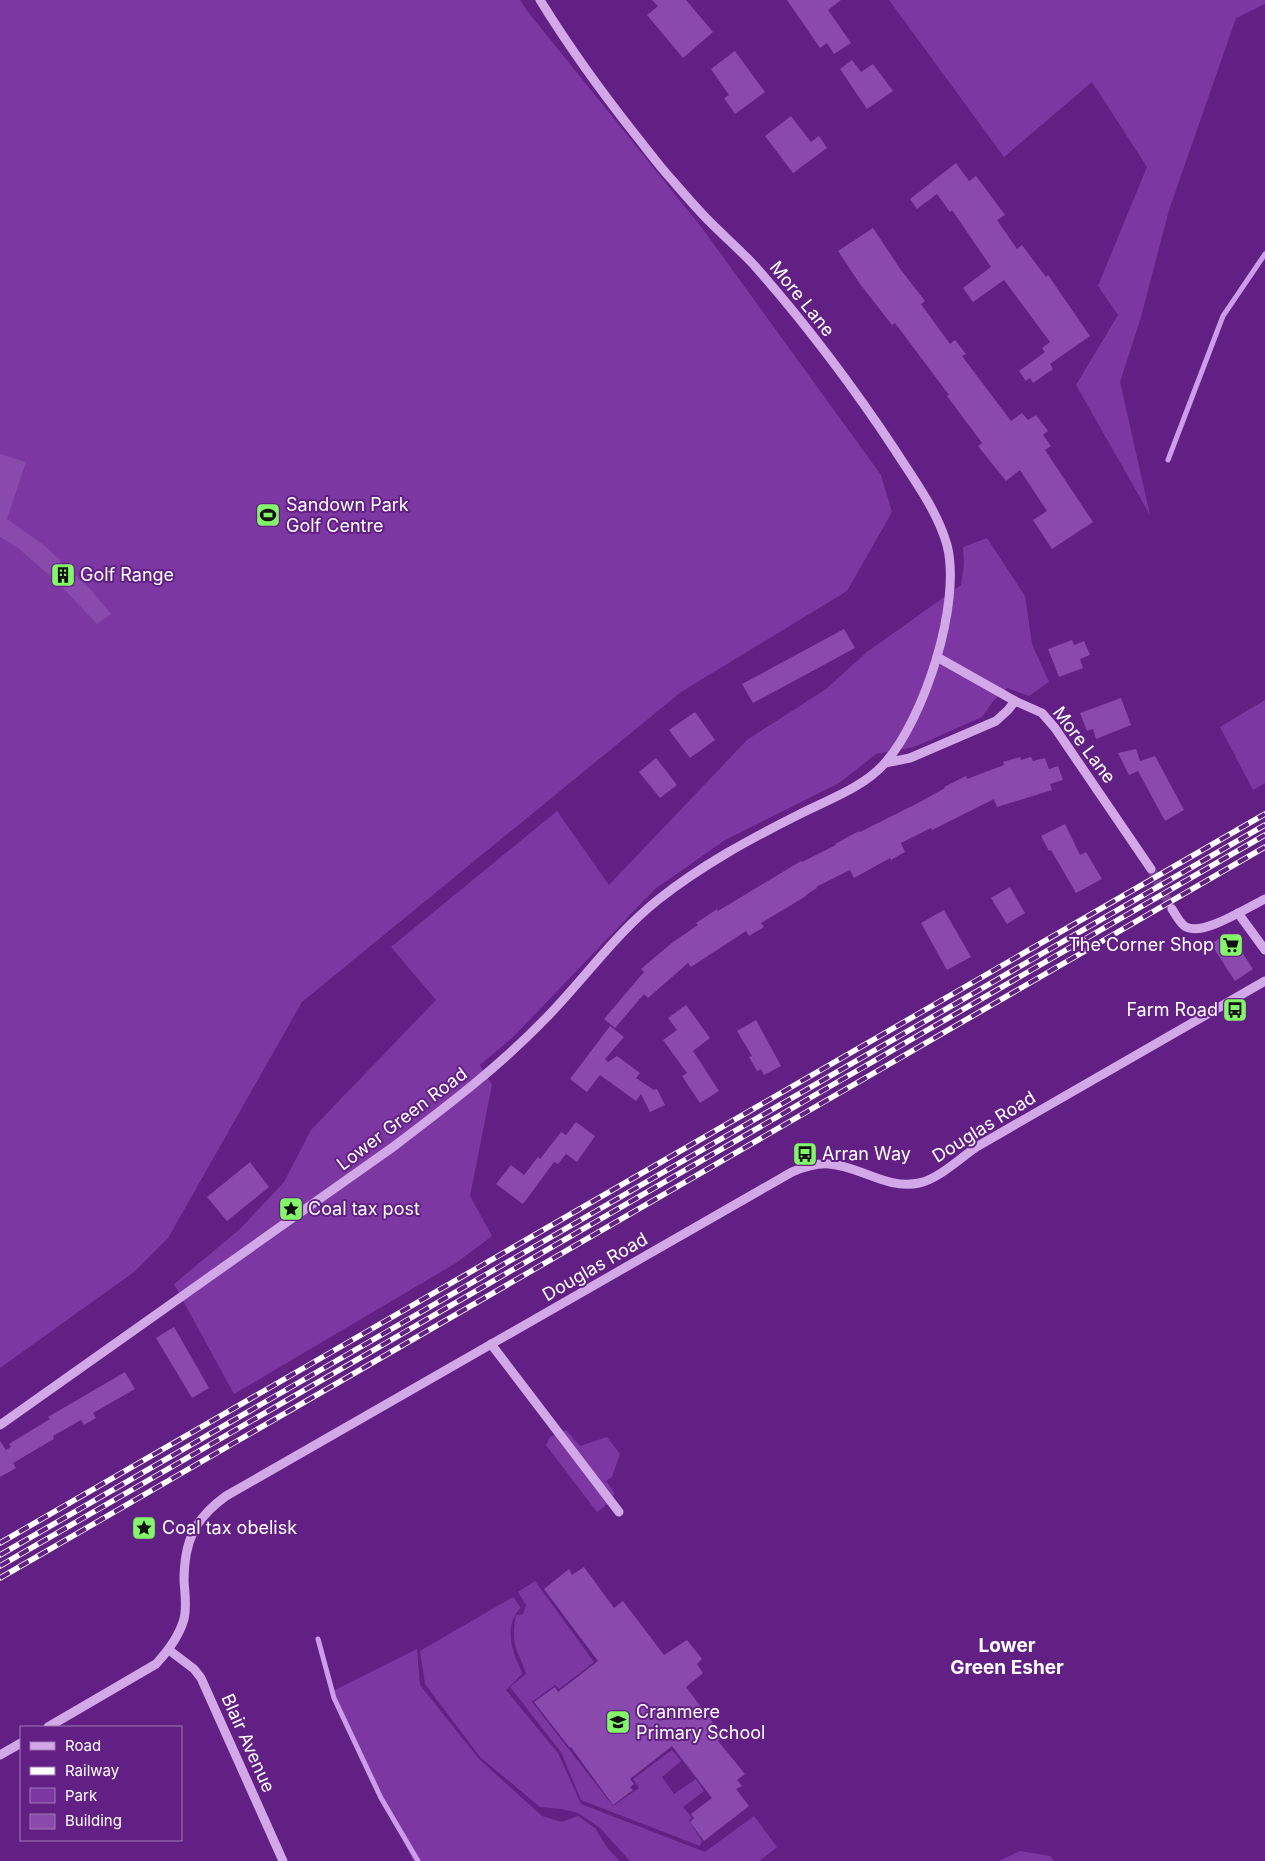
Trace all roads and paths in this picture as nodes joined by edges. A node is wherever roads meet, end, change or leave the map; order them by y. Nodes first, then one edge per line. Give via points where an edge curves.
1 (540, 0) edge
2 (937, 657) junction
3 (1015, 701) junction
4 (885, 763) junction
5 (800, 814) joint
6 (1151, 869) tunnel mouth
7 (1265, 899) edge
8 (1172, 909) tunnel mouth
9 (1238, 913) junction
10 (1265, 950) edge
11 (1265, 981) edge
12 (491, 1344) junction
13 (0, 1425) edge
14 (619, 1512) dead end
15 (169, 1650) junction
16 (50, 1726) edge
17 (20, 1744) edge
18 (0, 1755) edge
19 (283, 1861) edge

1 - 2 street, More Lane via 591,78 670,178 751,262 808,328 882,430 922,492 939,523 948,549 951,578 947,616
2 - 3 street, More Lane
2 - 4 street, More Lane via 914,720
3 - 4 street via 996,721 910,758
3 - 6 street, More Lane via 1042,713 1055,728
4 - 5 street, More Lane via 846,792
5 - 13 street, Lower Green Road via 729,852 661,897 618,936 524,1041 450,1104 386,1153
7 - 9 street
8 - 9 street via 1182,924 1196,930
9 - 10 street
11 - 12 street, Douglas Road via 978,1146 939,1174 920,1183 903,1185 830,1164 811,1165
12 - 14 street
12 - 15 street, Douglas Road via 210,1508 189,1541 185,1560 184,1618
15 - 16 street, Douglas Road via 156,1664
15 - 19 street, Blair Avenue via 201,1678
17 - 18 street

